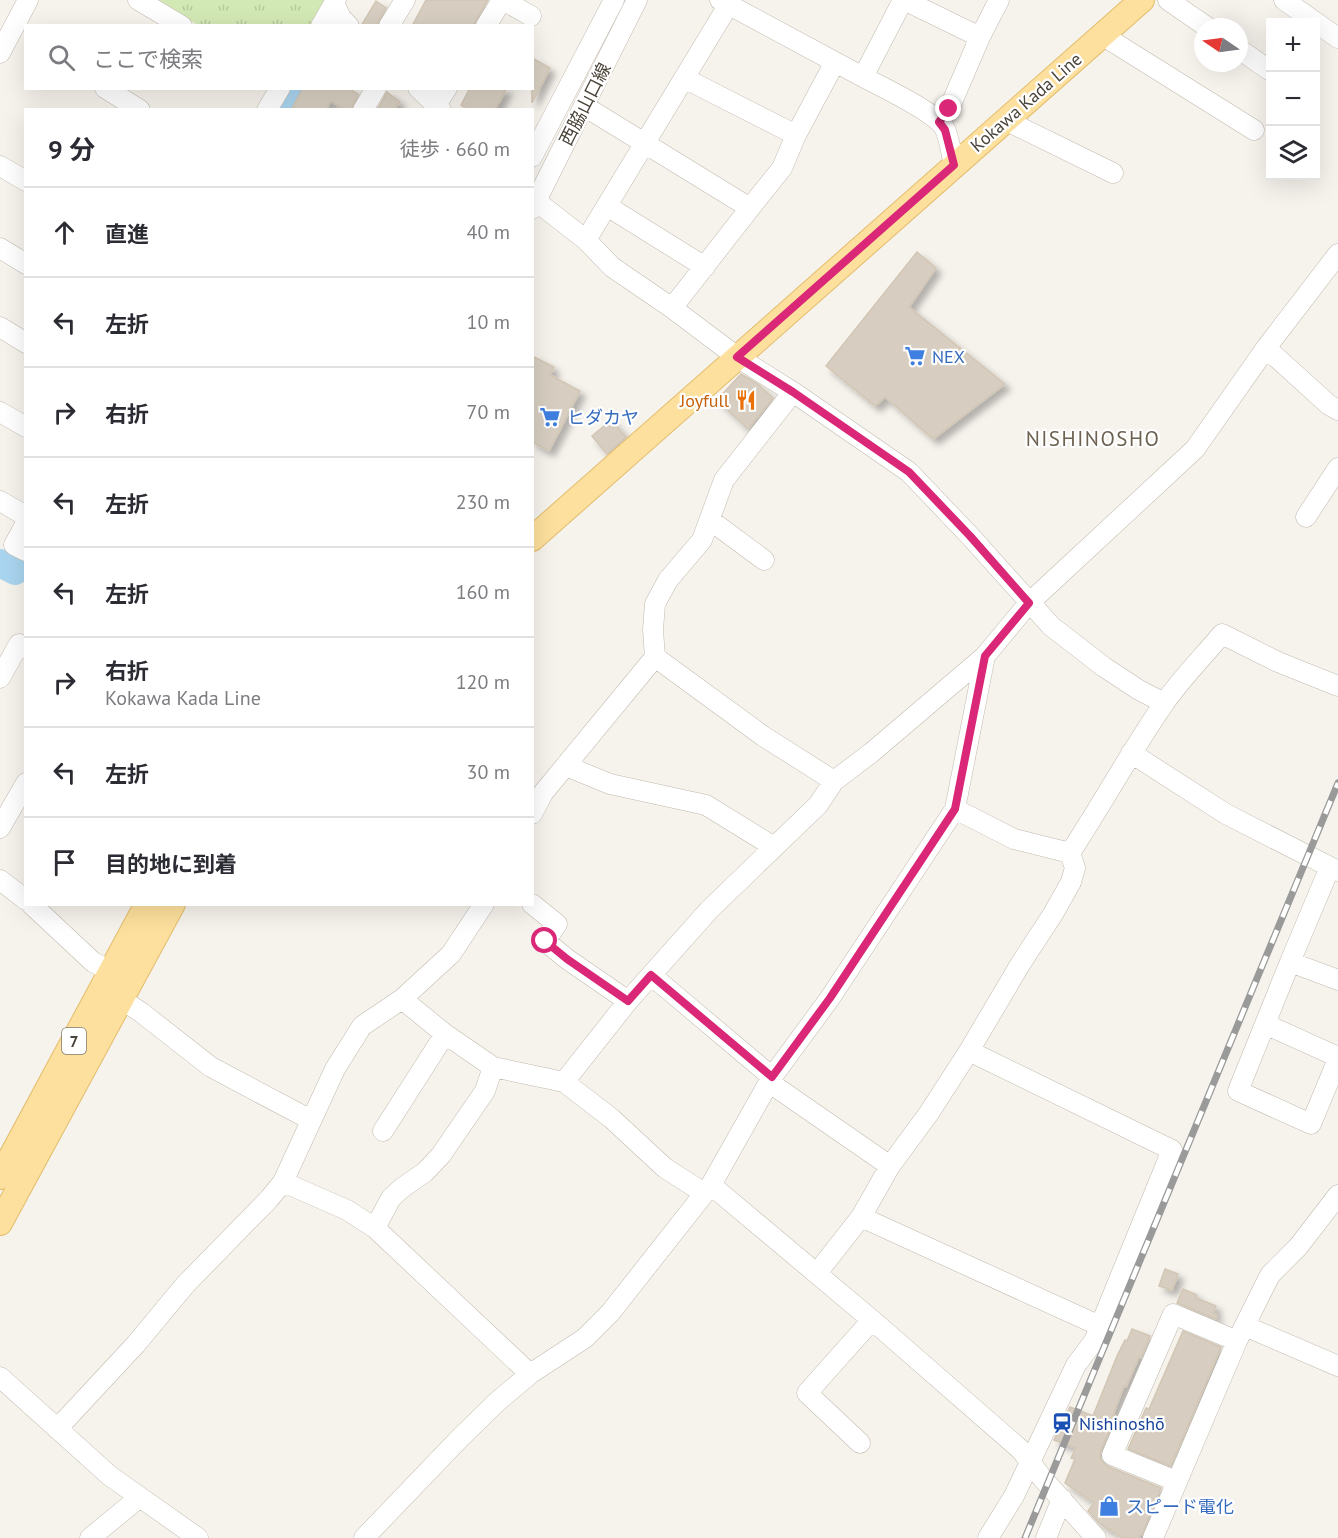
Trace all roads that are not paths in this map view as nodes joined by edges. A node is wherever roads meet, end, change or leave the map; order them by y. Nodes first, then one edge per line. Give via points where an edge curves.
1 (28, 0) edge
2 (138, 0) edge
3 (405, 0) edge
4 (503, 0) edge
5 (614, 0) edge
6 (637, 0) edge
7 (903, 0) edge
8 (999, 0) edge
9 (1142, 0) edge
10 (1168, 0) edge
11 (1284, 0) edge
12 (724, 2) edge
13 (340, 12) edge
14 (531, 16) dead end
15 (1194, 18) edge
16 (179, 24) edge
17 (324, 24) edge
18 (390, 24) edge
19 (487, 24) edge
20 (1102, 35) junction
21 (18, 36) edge
22 (980, 37) junction
23 (1338, 38) edge
24 (0, 52) edge
25 (1248, 55) edge
26 (835, 62) junction
27 (1266, 68) edge
28 (863, 77) junction
29 (684, 78) junction
30 (108, 90) edge
31 (279, 90) edge
32 (375, 90) edge
33 (422, 90) edge
34 (441, 101) edge
35 (584, 106) junction
36 (137, 108) edge
37 (268, 108) edge
38 (364, 108) edge
39 (1005, 120) junction
40 (939, 122) junction
41 (1254, 130) dead end
42 (796, 135) junction
43 (645, 144) junction
44 (534, 153) edge
45 (954, 165) junction
46 (0, 166) edge
47 (1113, 173) dead end
48 (24, 181) edge
49 (534, 203) edge
50 (607, 206) junction
51 (750, 208) junction
52 (586, 240) junction
53 (0, 248) edge
54 (1338, 254) edge
55 (24, 263) edge
56 (705, 267) junction
57 (672, 308) junction
58 (0, 327) edge
59 (24, 342) edge
60 (1266, 348) junction
61 (737, 357) junction
62 (793, 392) junction
63 (1338, 410) edge
64 (0, 412) edge
65 (24, 426) edge
66 (1338, 468) edge
67 (0, 501) edge
68 (24, 515) edge
69 (1306, 517) dead end
70 (710, 520) junction
71 (24, 527) edge
72 (534, 537) edge
73 (22, 549) edge
74 (764, 560) dead end
75 (1029, 603) junction
76 (24, 647) edge
77 (985, 656) junction
78 (655, 657) junction
79 (0, 678) edge
80 (1338, 686) edge
81 (1164, 703) junction
82 (1131, 753) junction
83 (566, 766) junction
84 (834, 781) junction
85 (24, 786) edge
86 (538, 789) edge
87 (534, 806) edge
88 (955, 809) junction
89 (0, 828) edge
90 (774, 847) junction
91 (1070, 853) junction
92 (1334, 869) edge
93 (0, 880) edge
94 (24, 897) edge
95 (36, 906) edge
96 (146, 906) edge
97 (172, 906) edge
98 (483, 906) edge
99 (534, 906) edge
100 (1290, 962) junction
101 (651, 975) junction
102 (1338, 980) edge
103 (121, 984) junction
104 (402, 999) junction
105 (628, 1001) junction
106 (1265, 1024) junction
107 (445, 1034) junction
108 (969, 1052) junction
109 (1338, 1058) edge
110 (493, 1066) junction
111 (771, 1080) junction
112 (564, 1082) junction
113 (311, 1119) junction
114 (383, 1131) dead end
115 (890, 1166) junction
116 (0, 1177) edge
117 (283, 1182) junction
118 (707, 1189) junction
119 (1338, 1195) edge
120 (861, 1218) junction
121 (0, 1222) edge
122 (375, 1228) junction
123 (817, 1273) junction
124 (872, 1320) junction
125 (1100, 1326) junction
126 (1241, 1334) junction
127 (1338, 1366) edge
128 (530, 1374) junction
129 (0, 1377) edge
130 (57, 1429) junction
131 (860, 1443) dead end
132 (1030, 1463) junction
133 (1176, 1481) junction
134 (140, 1497) junction
135 (1062, 1499) junction
136 (90, 1538) edge
137 (198, 1538) edge
138 (364, 1538) edge
139 (988, 1538) edge
140 (1046, 1538) edge
141 (1096, 1538) edge
142 (1153, 1538) edge

1 - 21 street
2 - 16 street
3 - 18 street
4 - 14 street
4 - 19 street
5 - 44 street, 西脇山口線
6 - 35 street, 西脇山口線
7 - 22 street
7 - 28 street
8 - 22 street
9 - 20 main road, Kokawa Kada Line
10 - 15 street
11 - 23 street
12 - 26 street
12 - 29 street
13 - 17 street
20 - 39 main road, Kokawa Kada Line
20 - 41 street
21 - 24 street
22 - 40 street via 949,109
25 - 27 street
26 - 28 street
26 - 42 street
28 - 40 street
29 - 42 street
29 - 43 street
30 - 36 street
31 - 37 street
32 - 38 street
33 - 34 street
35 - 43 street
35 - 49 street, 西脇山口線
39 - 45 main road, Kokawa Kada Line
39 - 47 street
40 - 45 street via 945,130
42 - 51 street via 782,168
43 - 50 street
43 - 51 street
45 - 61 main road, Kokawa Kada Line
46 - 48 street
49 - 52 street
50 - 52 street
50 - 56 street
51 - 56 street
52 - 57 street via 612,267
53 - 55 street
54 - 60 street
56 - 57 street
57 - 61 street
58 - 59 street
60 - 63 street
60 - 75 street via 1195,449
61 - 62 street
61 - 72 main road, Kokawa Kada Line
62 - 70 street via 724,480
62 - 75 street via 909,472
64 - 65 street
66 - 69 street
67 - 68 street
70 - 74 street
70 - 78 street via 702,540 668,580 655,604
71 - 73 street via 14,545
75 - 77 street
75 - 81 street via 1051,626 1104,667
76 - 79 street via 19,644
77 - 84 street
77 - 88 street
78 - 83 street
78 - 84 street via 762,736
80 - 81 street via 1222,634
81 - 82 street
82 - 91 street
82 - 92 street via 1226,814
83 - 86 street
83 - 90 street via 610,784 706,805
84 - 90 street via 818,805
85 - 89 street
86 - 87 street
88 - 91 street via 1014,839
88 - 111 street
90 - 101 street via 710,909
91 - 108 street via 1075,868 1071,882
92 - 100 street
93 - 94 street
95 - 103 street
96 - 103 main road, 7
97 - 103 main road, 7
98 - 104 street via 451,954
99 - 105 street via 557,924 545,941
100 - 102 street
100 - 106 street
101 - 105 street
101 - 111 street
103 - 113 street via 142,1013 211,1067
103 - 116 main road, 7
103 - 121 main road, 7
104 - 107 street
104 - 113 street via 362,1026
105 - 112 street
106 - 109 street
106 - 109 street via 1238,1091 1311,1124
107 - 110 street
107 - 114 street
108 - 115 street
108 - 125 street via 1172,1150
110 - 112 street
110 - 122 street via 485,1091 441,1155 391,1198
111 - 115 street
111 - 118 street
112 - 118 street via 611,1118 665,1168
113 - 117 street
115 - 120 street
117 - 122 street via 347,1210
117 - 130 street
118 - 123 street
118 - 128 street via 610,1313 585,1338
119 - 126 street via 1298,1247 1269,1275
120 - 123 street
120 - 125 street
122 - 128 street
123 - 124 street
124 - 131 street via 807,1393
124 - 132 street via 1021,1450
125 - 132 street via 1076,1365
126 - 127 street
126 - 133 street
126 - 133 street via 1173,1314 1112,1455
128 - 138 street via 498,1401
129 - 130 street
130 - 134 street
132 - 135 street
132 - 139 street
133 - 142 street
134 - 136 street
134 - 137 street
135 - 140 street
135 - 141 street

